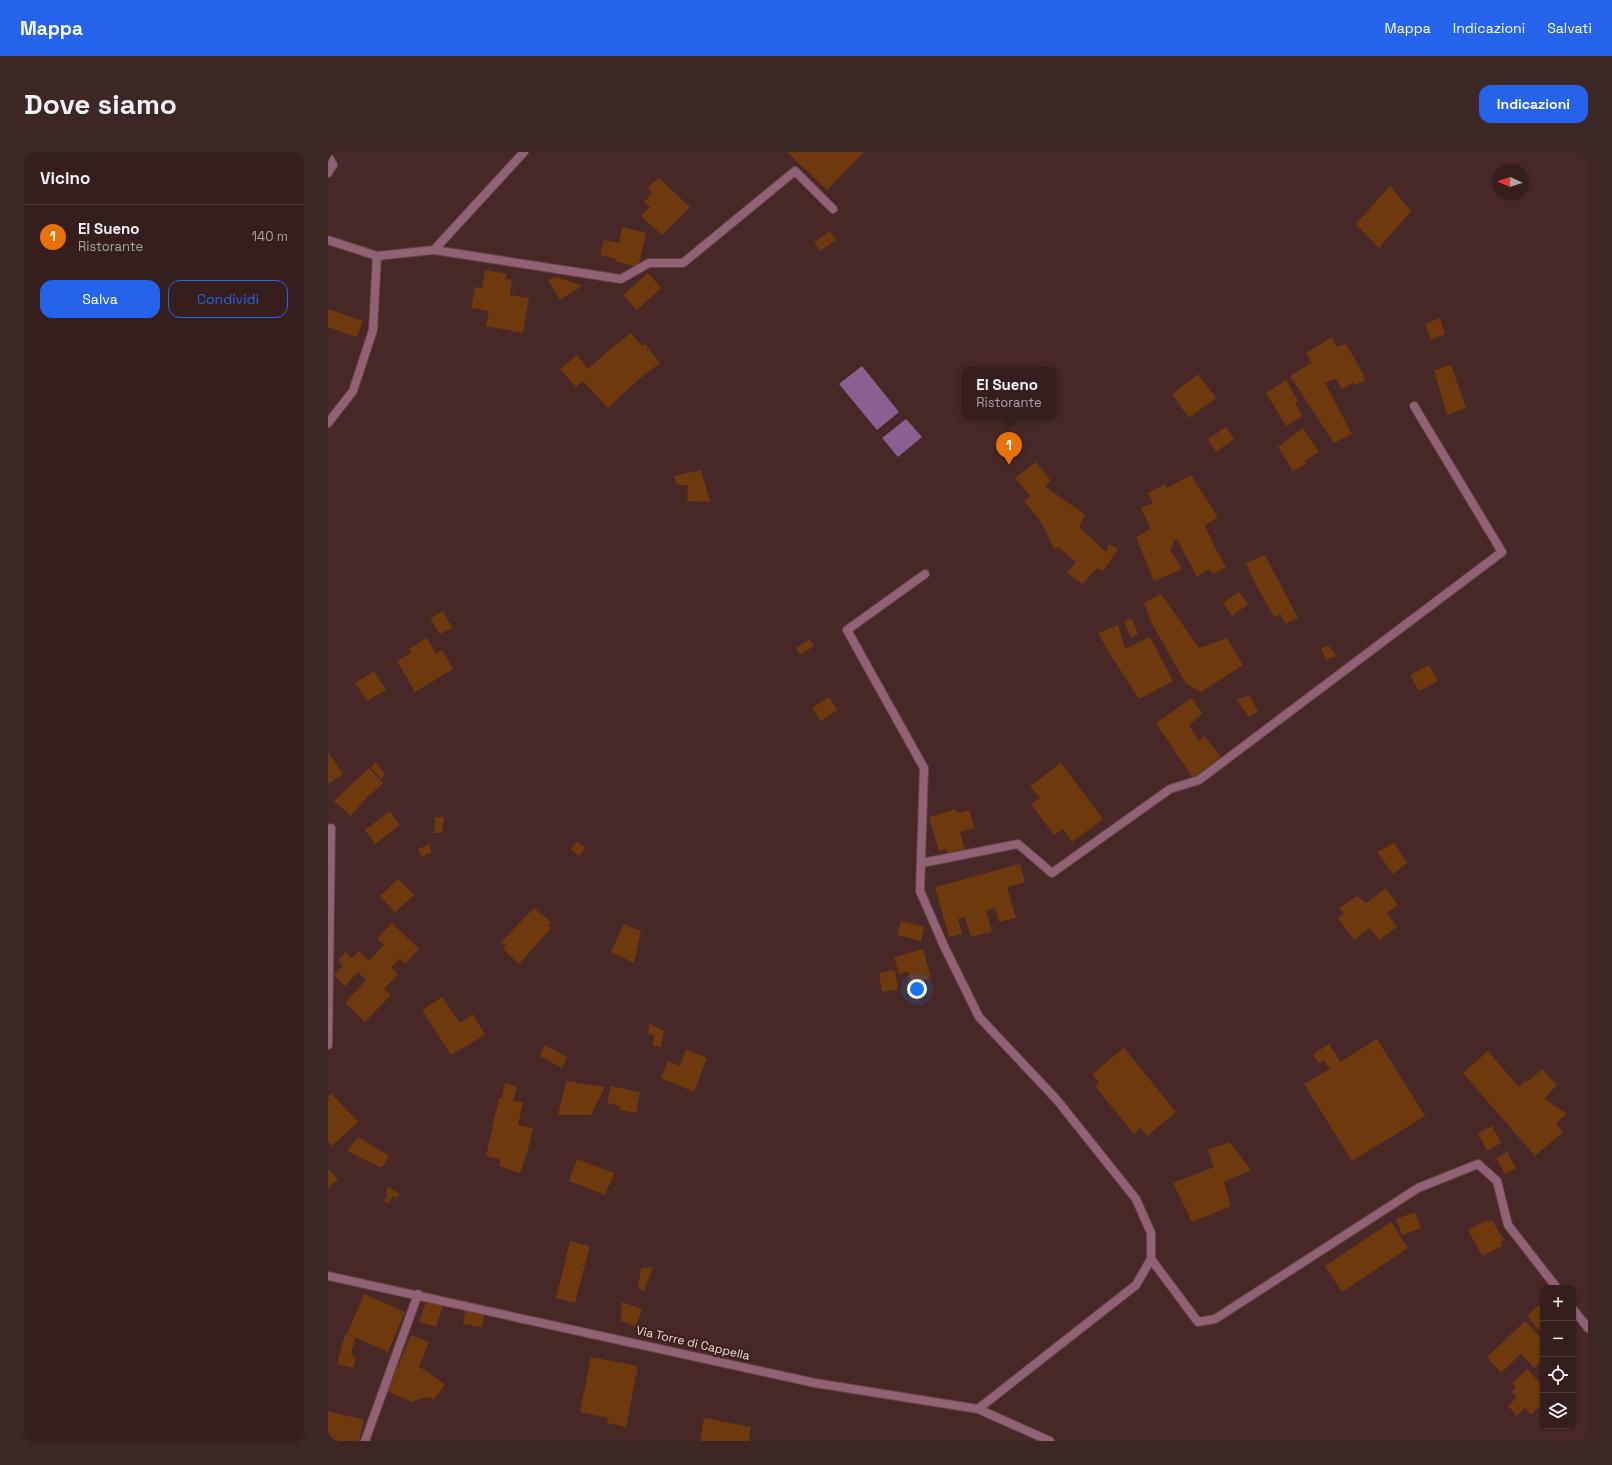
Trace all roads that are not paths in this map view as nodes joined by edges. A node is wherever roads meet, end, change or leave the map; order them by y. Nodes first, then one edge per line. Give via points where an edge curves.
1 (524, 152) edge
2 (328, 156) edge
3 (328, 173) edge
4 (833, 209) dead end
5 (328, 240) edge
6 (434, 250) junction
7 (377, 256) junction
8 (1414, 406) dead end
9 (328, 423) edge
10 (925, 574) dead end
11 (331, 828) dead end
12 (922, 863) junction
13 (328, 1044) edge
14 (1151, 1259) junction
15 (328, 1276) edge
16 (1555, 1285) edge
17 (418, 1294) junction
18 (1576, 1313) edge
19 (1588, 1328) edge
20 (978, 1409) junction
21 (365, 1441) edge
22 (1050, 1441) edge

1 - 6 street
2 - 3 street via 333,165
4 - 6 street via 795,171 683,263 649,263 621,279
5 - 7 street
6 - 7 street
7 - 9 street via 373,330 353,391
8 - 12 street via 1502,552 1199,780 1170,789 1052,873 1018,844
10 - 12 street via 847,630 924,768
11 - 13 street
12 - 14 street via 920,891 978,1017 1057,1100 1136,1199 1151,1233
14 - 16 street via 1198,1322 1215,1319 1418,1188 1478,1164 1497,1181 1508,1225
14 - 20 street via 1136,1285
15 - 17 street, Via Torre di Cappella
17 - 20 street, Via Torre di Cappella via 815,1382
17 - 21 street
18 - 19 street
20 - 22 street, Via Torre di Cappella

